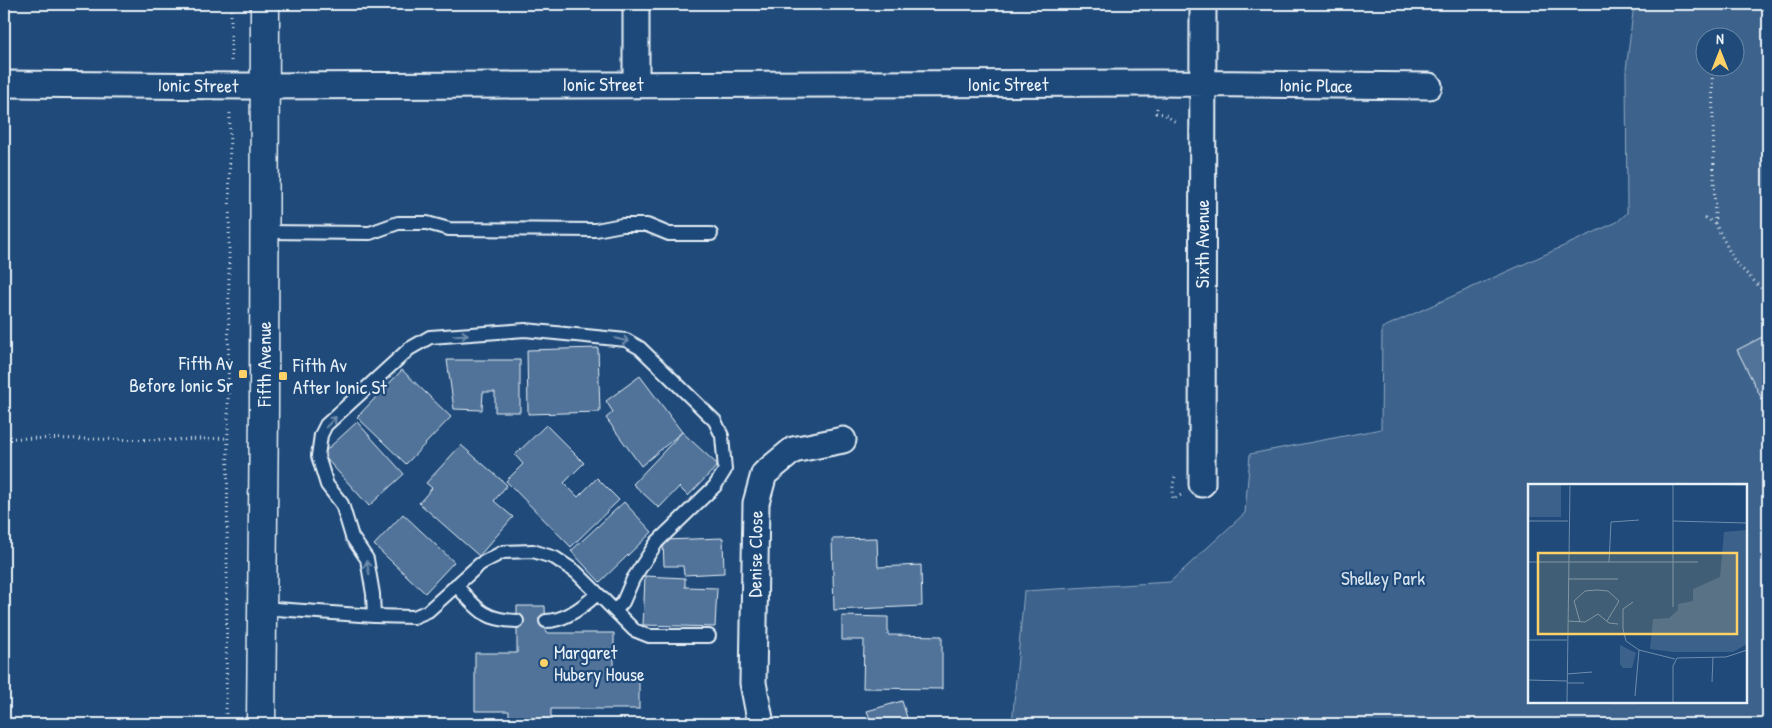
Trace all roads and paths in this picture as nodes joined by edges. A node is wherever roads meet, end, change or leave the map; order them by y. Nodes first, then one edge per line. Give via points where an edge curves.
1 (230, 4) edge
2 (265, 4) edge
3 (636, 4) edge
4 (1203, 4) edge
5 (1712, 78) edge
6 (4, 84) edge
7 (636, 84) junction
8 (1203, 84) junction
9 (230, 85) junction
10 (265, 86) junction
11 (1429, 86) dead end
12 (1705, 218) dead end
13 (1715, 223) junction
14 (264, 232) junction
15 (711, 234) dead end
16 (1768, 295) edge
17 (4, 438) edge
18 (228, 438) junction
19 (843, 440) dead end
20 (1202, 484) dead end
21 (456, 585) junction
22 (597, 594) junction
23 (262, 608) junction
24 (614, 610) junction
25 (374, 616) junction
26 (517, 621) dead end
27 (546, 621) dead end
28 (710, 636) dead end
29 (226, 724) edge
30 (262, 724) edge
31 (760, 724) edge

1 - 9 path
2 - 10 street, Fifth Avenue
3 - 7 street
4 - 8 street, Sixth Avenue
5 - 13 path
6 - 9 street, Ionic Street
7 - 8 street, Ionic Street
7 - 10 street, Ionic Street
8 - 11 street, Ionic Place
8 - 20 street, Sixth Avenue
9 - 10 street, Ionic Street
9 - 18 path
10 - 14 street, Fifth Avenue
12 - 13 path
13 - 16 path via 1735,262
14 - 15 lane via 370,233 398,223 427,223 449,230 596,230 647,225 669,234
14 - 23 street, Fifth Avenue
17 - 18 path
18 - 29 path
19 - 31 street, Denise Close via 792,450 764,474 756,504 753,683
21 - 22 lane via 480,564 503,552 533,551 555,558 576,572
21 - 25 lane via 428,611 414,617
21 - 26 lane via 475,608 487,616
22 - 24 lane
22 - 27 lane via 574,611
23 - 25 lane
23 - 30 street, Fifth Avenue
25 -> 24 lane via 367,558 352,537 342,504 327,485 318,456 321,434 326,425 418,342 430,337 525,330 626,340 640,348 715,421 722,436 725,470 715,486 657,542 633,579 623,602
24 - 28 lane via 634,630 649,636

